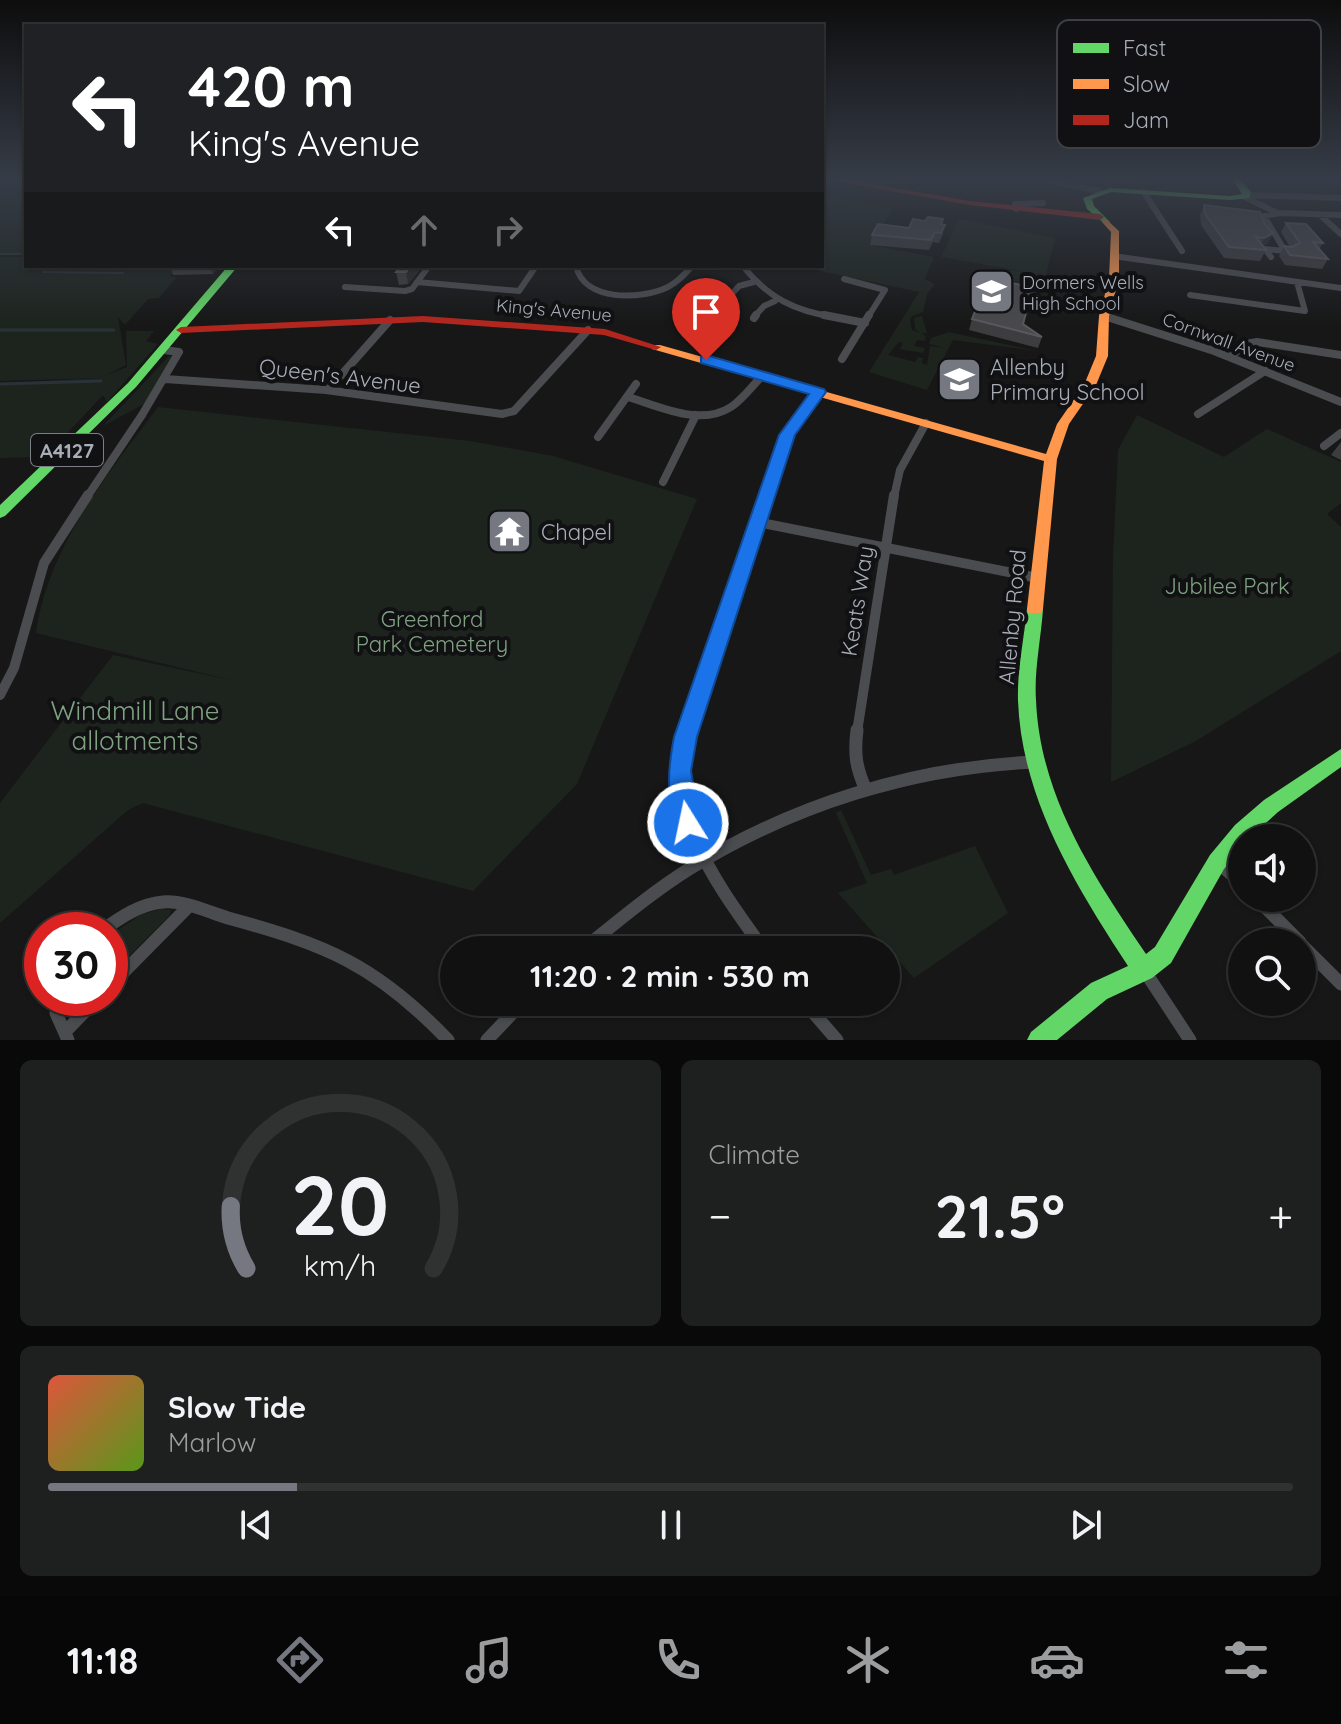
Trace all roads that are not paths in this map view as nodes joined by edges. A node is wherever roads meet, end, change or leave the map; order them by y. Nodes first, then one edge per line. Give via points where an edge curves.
1 (1112, 229) edge
2 (1167, 229) edge
3 (1269, 229) edge
4 (1182, 251) dead end
5 (1113, 256) junction
6 (1271, 257) dead end
7 (231, 268) edge
8 (428, 268) edge
9 (535, 268) edge
10 (576, 268) edge
11 (690, 268) edge
12 (744, 268) edge
13 (844, 279) dead end
14 (417, 282) junction
15 (754, 282) junction
16 (1297, 282) junction
17 (345, 287) dead end
18 (1341, 288) edge
19 (1190, 295) dead end
20 (775, 301) junction
21 (1104, 316) junction
22 (754, 318) dead end
23 (390, 320) junction
24 (707, 322) dead end
25 (865, 323) junction
26 (181, 330) junction
27 (588, 330) junction
28 (164, 350) junction
29 (1341, 355) edge
30 (1230, 357) junction
31 (842, 359) dead end
32 (1265, 371) junction
33 (762, 376) junction
34 (165, 379) junction
35 (636, 384) dead end
36 (328, 390) junction
37 (818, 392) junction
38 (628, 397) junction
39 (1341, 402) edge
40 (1198, 414) dead end
41 (696, 415) junction
42 (926, 423) junction
43 (1341, 433) edge
44 (598, 437) dead end
45 (1324, 446) dead end
46 (1051, 459) junction
47 (663, 482) dead end
48 (0, 513) edge
49 (757, 522) junction
50 (885, 547) junction
51 (1038, 578) junction
52 (0, 695) edge
53 (1341, 757) edge
54 (1035, 762) junction
55 (866, 790) junction
56 (703, 861) junction
57 (1217, 862) junction
58 (1228, 871) edge
59 (189, 906) junction
60 (1270, 912) edge
61 (128, 915) edge
62 (1286, 928) edge
63 (599, 936) edge
64 (754, 936) edge
65 (1316, 958) edge
66 (128, 968) edge
67 (1144, 970) junction
68 (1341, 984) edge
69 (57, 1016) edge
70 (83, 1016) edge
71 (510, 1016) edge
72 (816, 1016) edge
73 (66, 1036) edge
74 (448, 1040) edge
75 (487, 1040) edge
76 (837, 1040) edge
77 (1039, 1040) edge
78 (1190, 1040) edge

1 - 5 street, Allenby Road
2 - 4 street
3 - 6 street via 1285,251 1265,249
5 - 16 street
5 - 21 street, Allenby Road via 1113,284
7 - 26 street, A4127
8 - 14 street
9 - 14 street via 519,291
10 - 11 street via 587,286 624,295 669,287
12 - 15 street
13 - 25 street via 885,290
14 - 17 street via 405,291
15 - 20 street
15 - 24 street via 739,286
16 - 18 street
16 - 19 street via 1305,311
20 - 22 street
20 - 25 street
21 - 30 street, Cornwall Avenue
21 - 46 street, Allenby Road via 1097,372 1063,424
23 - 26 street, King's Avenue
23 - 27 street, King's Avenue
23 - 36 street
25 - 31 street
26 - 28 street, A4127
27 - 33 street, King's Avenue
27 - 36 street, Queen's Avenue via 511,413
28 - 34 street via 179,352
28 - 48 street, A4127
29 - 30 street via 1257,342
30 - 32 street, Cornwall Avenue
32 - 39 street, Cornwall Avenue
32 - 40 street
33 - 37 street, King's Avenue
33 - 41 street via 730,408
34 - 36 street, Queen's Avenue
34 - 52 street via 44,563 9,684
35 - 38 street
37 - 42 street, King's Avenue
37 - 49 street via 787,435
38 - 41 street
38 - 44 street
41 - 47 street
42 - 46 street, King's Avenue
42 - 50 street, Keats Way via 900,470
43 - 45 street
46 - 51 street, Allenby Road
49 - 50 street
49 - 56 street via 679,771 683,806
50 - 51 street
50 - 55 street, Keats Way via 854,751
51 - 54 street, Allenby Road via 1027,701
53 - 57 street via 1271,806
54 - 55 street via 964,768
54 - 67 street, Allenby Road via 1051,816
55 - 56 street via 769,827
56 - 63 street
56 - 64 street
57 - 58 street
57 - 67 street via 1163,955
59 - 61 street via 158,901
59 - 66 street
59 - 74 street via 353,963 416,1006
60 - 62 street
65 - 68 street
67 - 77 street via 1099,991
67 - 78 street, Allenby Road
69 - 73 street
70 - 73 street
71 - 75 street
72 - 76 street

